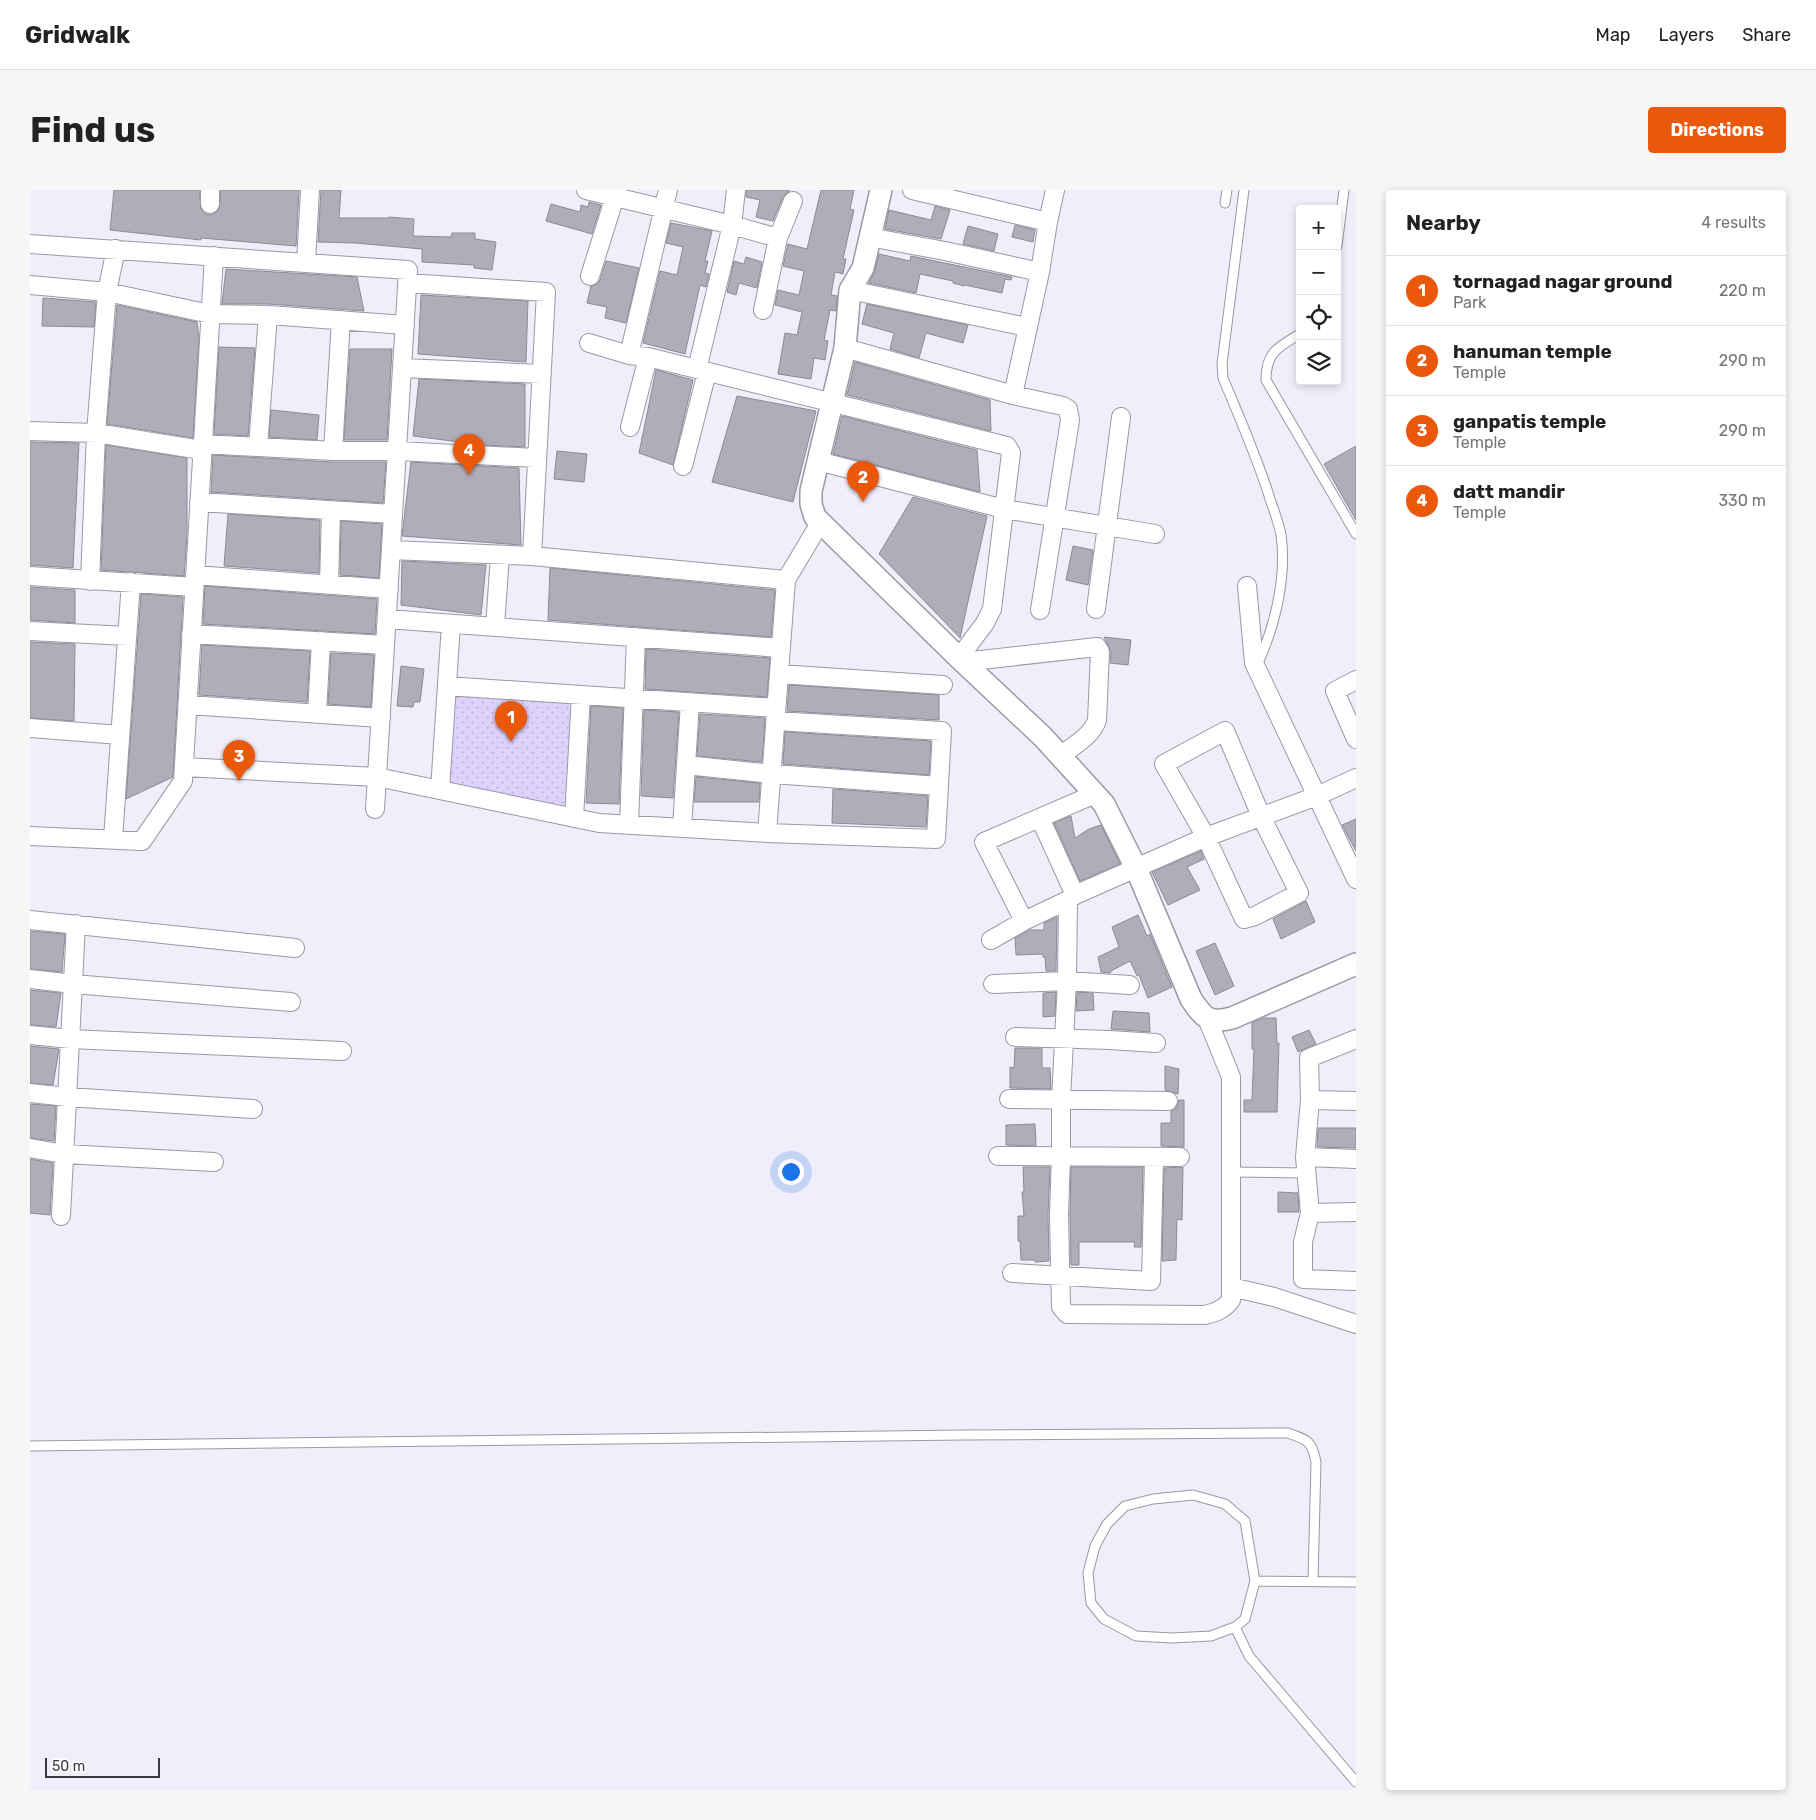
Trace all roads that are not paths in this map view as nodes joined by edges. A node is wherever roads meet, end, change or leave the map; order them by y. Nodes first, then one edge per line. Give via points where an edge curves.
1 (310, 190) edge
2 (586, 190) edge
3 (668, 190) edge
4 (736, 190) edge
5 (881, 190) edge
6 (912, 190) edge
7 (1055, 190) edge
8 (1227, 190) edge
9 (1244, 190) edge
10 (1344, 190) edge
11 (616, 194) edge
12 (793, 201) dead end
13 (1225, 203) dead end
14 (663, 209) junction
15 (1341, 214) edge
16 (1048, 222) junction
17 (732, 225) junction
18 (869, 237) junction
19 (778, 238) junction
20 (30, 244) edge
21 (116, 250) junction
22 (214, 256) junction
23 (306, 263) junction
24 (1040, 272) junction
25 (590, 276) dead end
26 (408, 283) junction
27 (30, 285) edge
28 (850, 290) junction
29 (107, 292) junction
30 (763, 310) dead end
31 (210, 314) junction
32 (268, 315) junction
33 (341, 320) junction
34 (405, 324) junction
35 (1027, 326) junction
36 (1296, 336) edge
37 (589, 343) dead end
38 (845, 348) junction
39 (630, 355) junction
40 (648, 357) junction
41 (402, 368) junction
42 (702, 371) junction
43 (542, 374) junction
44 (1013, 396) junction
45 (832, 403) junction
46 (1121, 417) dead end
47 (630, 427) dead end
48 (30, 431) edge
49 (96, 434) junction
50 (202, 447) junction
51 (258, 447) junction
52 (333, 451) junction
53 (397, 451) junction
54 (536, 458) junction
55 (818, 461) junction
56 (683, 466) dead end
57 (199, 502) junction
58 (1004, 509) junction
59 (331, 510) junction
60 (393, 514) junction
61 (1055, 516) junction
62 (820, 522) junction
63 (1107, 525) junction
64 (1155, 534) dead end
65 (1356, 534) edge
66 (391, 550) junction
67 (500, 555) junction
68 (532, 556) junction
69 (30, 576) edge
70 (786, 580) junction
71 (90, 581) junction
72 (194, 581) junction
73 (131, 582) junction
74 (329, 584) junction
75 (1247, 586) dead end
76 (389, 589) junction
77 (1096, 609) dead end
78 (1040, 610) dead end
79 (387, 619) junction
80 (451, 624) junction
81 (495, 627) junction
82 (30, 631) edge
83 (192, 634) junction
84 (128, 636) junction
85 (636, 637) junction
86 (321, 641) junction
87 (385, 645) junction
88 (781, 648) junction
89 (961, 660) junction
90 (1256, 667) junction
91 (779, 674) junction
92 (1356, 680) edge
93 (943, 685) dead end
94 (447, 686) junction
95 (581, 695) junction
96 (634, 699) junction
97 (690, 702) junction
98 (188, 705) junction
99 (317, 714) junction
100 (776, 715) junction
101 (381, 718) junction
102 (30, 728) edge
103 (120, 735) junction
104 (1356, 738) edge
105 (1060, 756) junction
106 (686, 765) junction
107 (184, 767) junction
108 (772, 774) junction
109 (377, 777) junction
110 (1356, 778) edge
111 (939, 786) junction
112 (440, 790) junction
113 (1095, 794) junction
114 (1317, 796) junction
115 (376, 809) dead end
116 (1261, 816) junction
117 (574, 818) junction
118 (1040, 818) junction
119 (629, 825) junction
120 (682, 828) junction
121 (767, 833) junction
122 (30, 836) edge
123 (1206, 837) junction
124 (113, 839) junction
125 (1136, 868) junction
126 (1356, 879) edge
127 (1072, 898) junction
128 (30, 920) edge
129 (1024, 921) junction
130 (76, 924) junction
131 (991, 940) dead end
132 (294, 948) dead end
133 (1356, 964) edge
134 (30, 979) edge
135 (1067, 981) junction
136 (73, 984) junction
137 (993, 984) dead end
138 (1130, 986) dead end
139 (291, 1002) dead end
140 (1207, 1018) junction
141 (30, 1035) edge
142 (1015, 1037) dead end
143 (70, 1039) junction
144 (1356, 1039) edge
145 (1063, 1040) junction
146 (1156, 1043) dead end
147 (342, 1050) dead end
148 (30, 1093) edge
149 (67, 1097) junction
150 (1009, 1099) dead end
151 (1061, 1100) junction
152 (1310, 1100) junction
153 (1168, 1101) dead end
154 (1356, 1101) edge
155 (253, 1109) dead end
156 (30, 1148) edge
157 (64, 1154) junction
158 (998, 1156) dead end
159 (1061, 1156) junction
160 (1180, 1157) dead end
161 (1154, 1158) junction
162 (1356, 1158) edge
163 (214, 1162) dead end
164 (1305, 1165) junction
165 (1231, 1172) junction
166 (1356, 1212) edge
167 (1310, 1213) junction
168 (61, 1216) dead end
169 (1012, 1273) dead end
170 (1059, 1275) junction
171 (1356, 1281) edge
172 (1231, 1287) junction
173 (1356, 1324) edge
174 (30, 1446) edge
175 (1255, 1581) junction
176 (1314, 1581) junction
177 (1356, 1582) edge
178 (1235, 1627) junction
179 (1356, 1782) edge

1 - 23 street
2 - 11 street
3 - 14 street
4 - 17 street
5 - 18 street
6 - 16 street
7 - 16 street
8 - 13 lane
9 - 90 lane via 1222,364 1223,378 1261,468 1281,535 1282,569 1281,588
10 - 15 lane
11 - 14 street
11 - 25 street
12 - 19 street
14 - 17 street
14 - 39 street
16 - 24 street
17 - 19 street
17 - 42 street
18 - 24 street
18 - 28 street via 863,268
19 - 30 street
20 - 21 street
21 - 22 street
21 - 29 street
22 - 23 street
22 - 31 street
23 - 26 street via 408,270
24 - 35 street
26 - 34 street
26 - 43 street via 546,292
27 - 29 street
28 - 35 street
28 - 38 street
29 - 31 street
29 - 49 street
31 - 32 street
31 - 50 street
32 - 33 street
32 - 51 street
33 - 34 street
33 - 52 street
34 - 41 street
35 - 44 street
36 - 65 lane via 1272,353 1266,380
37 - 39 street
38 - 44 street
38 - 45 street
39 - 40 street
40 - 42 street
40 - 47 street
41 - 43 street
41 - 53 street
42 - 45 street
42 - 56 street
43 - 54 street
44 - 61 street via 1063,406 1070,412
45 - 55 street
45 - 58 street via 1007,446 1011,453
46 - 63 street
48 - 49 street
49 - 50 street
49 - 71 street
50 - 51 street
50 - 57 street
51 - 52 street
52 - 53 street
53 - 54 street
53 - 60 street
54 - 68 street
55 - 58 street
55 - 62 street via 810,504
57 - 59 street
57 - 72 street
58 - 61 street
58 - 89 street via 992,609
59 - 60 street
59 - 74 street
60 - 66 street
61 - 63 street
61 - 78 street
62 - 70 street
62 - 89 street
63 - 64 street
63 - 77 street
66 - 67 street
66 - 76 street
67 - 68 street
67 - 81 street
68 - 70 street
69 - 71 street
70 - 88 street
71 - 73 street
72 - 73 street
72 - 74 street
72 - 83 street
73 - 84 street
74 - 76 street
75 - 90 street via 1252,657
76 - 79 street
79 - 80 street
79 - 87 street
80 - 81 street
80 - 94 street
81 - 85 street
82 - 84 street
83 - 86 street
83 - 98 street
84 - 103 street
85 - 88 street
85 - 96 street
86 - 87 street
86 - 99 street
87 - 101 street
88 - 91 street
89 - 105 street
89 - 105 street via 1097,647 1100,652 1095,727
90 - 114 street
91 - 93 street
91 - 100 street
92 - 104 street via 1335,692
94 - 95 street
94 - 112 street
95 - 96 street
95 - 117 street
96 - 97 street
96 - 119 street
97 - 100 street
97 - 106 street
98 - 99 street
98 - 107 street
99 - 101 street
100 - 108 street
100 - 111 street via 942,731
101 - 109 street
102 - 103 street
103 - 124 street
105 - 113 street
106 - 108 street
106 - 120 street
107 - 109 street
107 - 124 street via 184,781 142,840
108 - 111 street
108 - 121 street
109 - 112 street
109 - 115 street
110 - 114 street
111 - 121 street via 936,839
112 - 117 street
113 - 118 street
113 - 125 street via 1104,804
114 - 116 street
114 - 126 street
116 - 123 street
116 - 123 street via 1299,893 1254,916 1244,919
116 - 123 street via 1225,731 1164,764
117 - 119 street
118 - 127 street
118 - 129 street via 984,842
119 - 120 street
120 - 121 street
122 - 124 street
123 - 125 street
125 - 127 street
125 - 140 street via 1191,999
127 - 129 street
127 - 135 street
128 - 130 street
129 - 131 street
130 - 132 street
130 - 136 street
133 - 140 street via 1232,1018 1218,1022
134 - 136 street
135 - 137 street
135 - 138 street
135 - 145 street
136 - 139 street
136 - 143 street
140 - 165 street via 1231,1077
141 - 143 street
142 - 145 street
143 - 147 street
143 - 149 street
144 - 152 street via 1309,1058
145 - 146 street
145 - 151 street
148 - 149 street
149 - 155 street
149 - 157 street
150 - 151 street
151 - 153 street
151 - 159 street
152 - 154 street
152 - 164 street
156 - 157 street
157 - 163 street
157 - 168 street
158 - 159 street
159 - 161 street
159 - 170 street
160 - 161 street
161 - 170 street via 1151,1281
162 - 164 street
164 - 165 lane
164 - 167 street
165 - 172 street
166 - 167 street
167 - 171 street via 1303,1242 1303,1279
169 - 170 street
170 - 172 street via 1061,1307 1067,1314 1205,1315 1226,1307 1231,1300
172 - 173 street via 1274,1297
174 - 176 lane via 1288,1433 1306,1439 1313,1448 1316,1462
175 - 176 lane
175 - 178 lane via 1245,1619
175 - 178 lane via 1245,1521 1225,1504 1194,1495 1153,1499 1125,1506 1107,1524 1095,1546 1088,1573 1091,1603 1104,1619 1136,1636 1211,1636
176 - 177 lane
178 - 179 lane via 1250,1656

